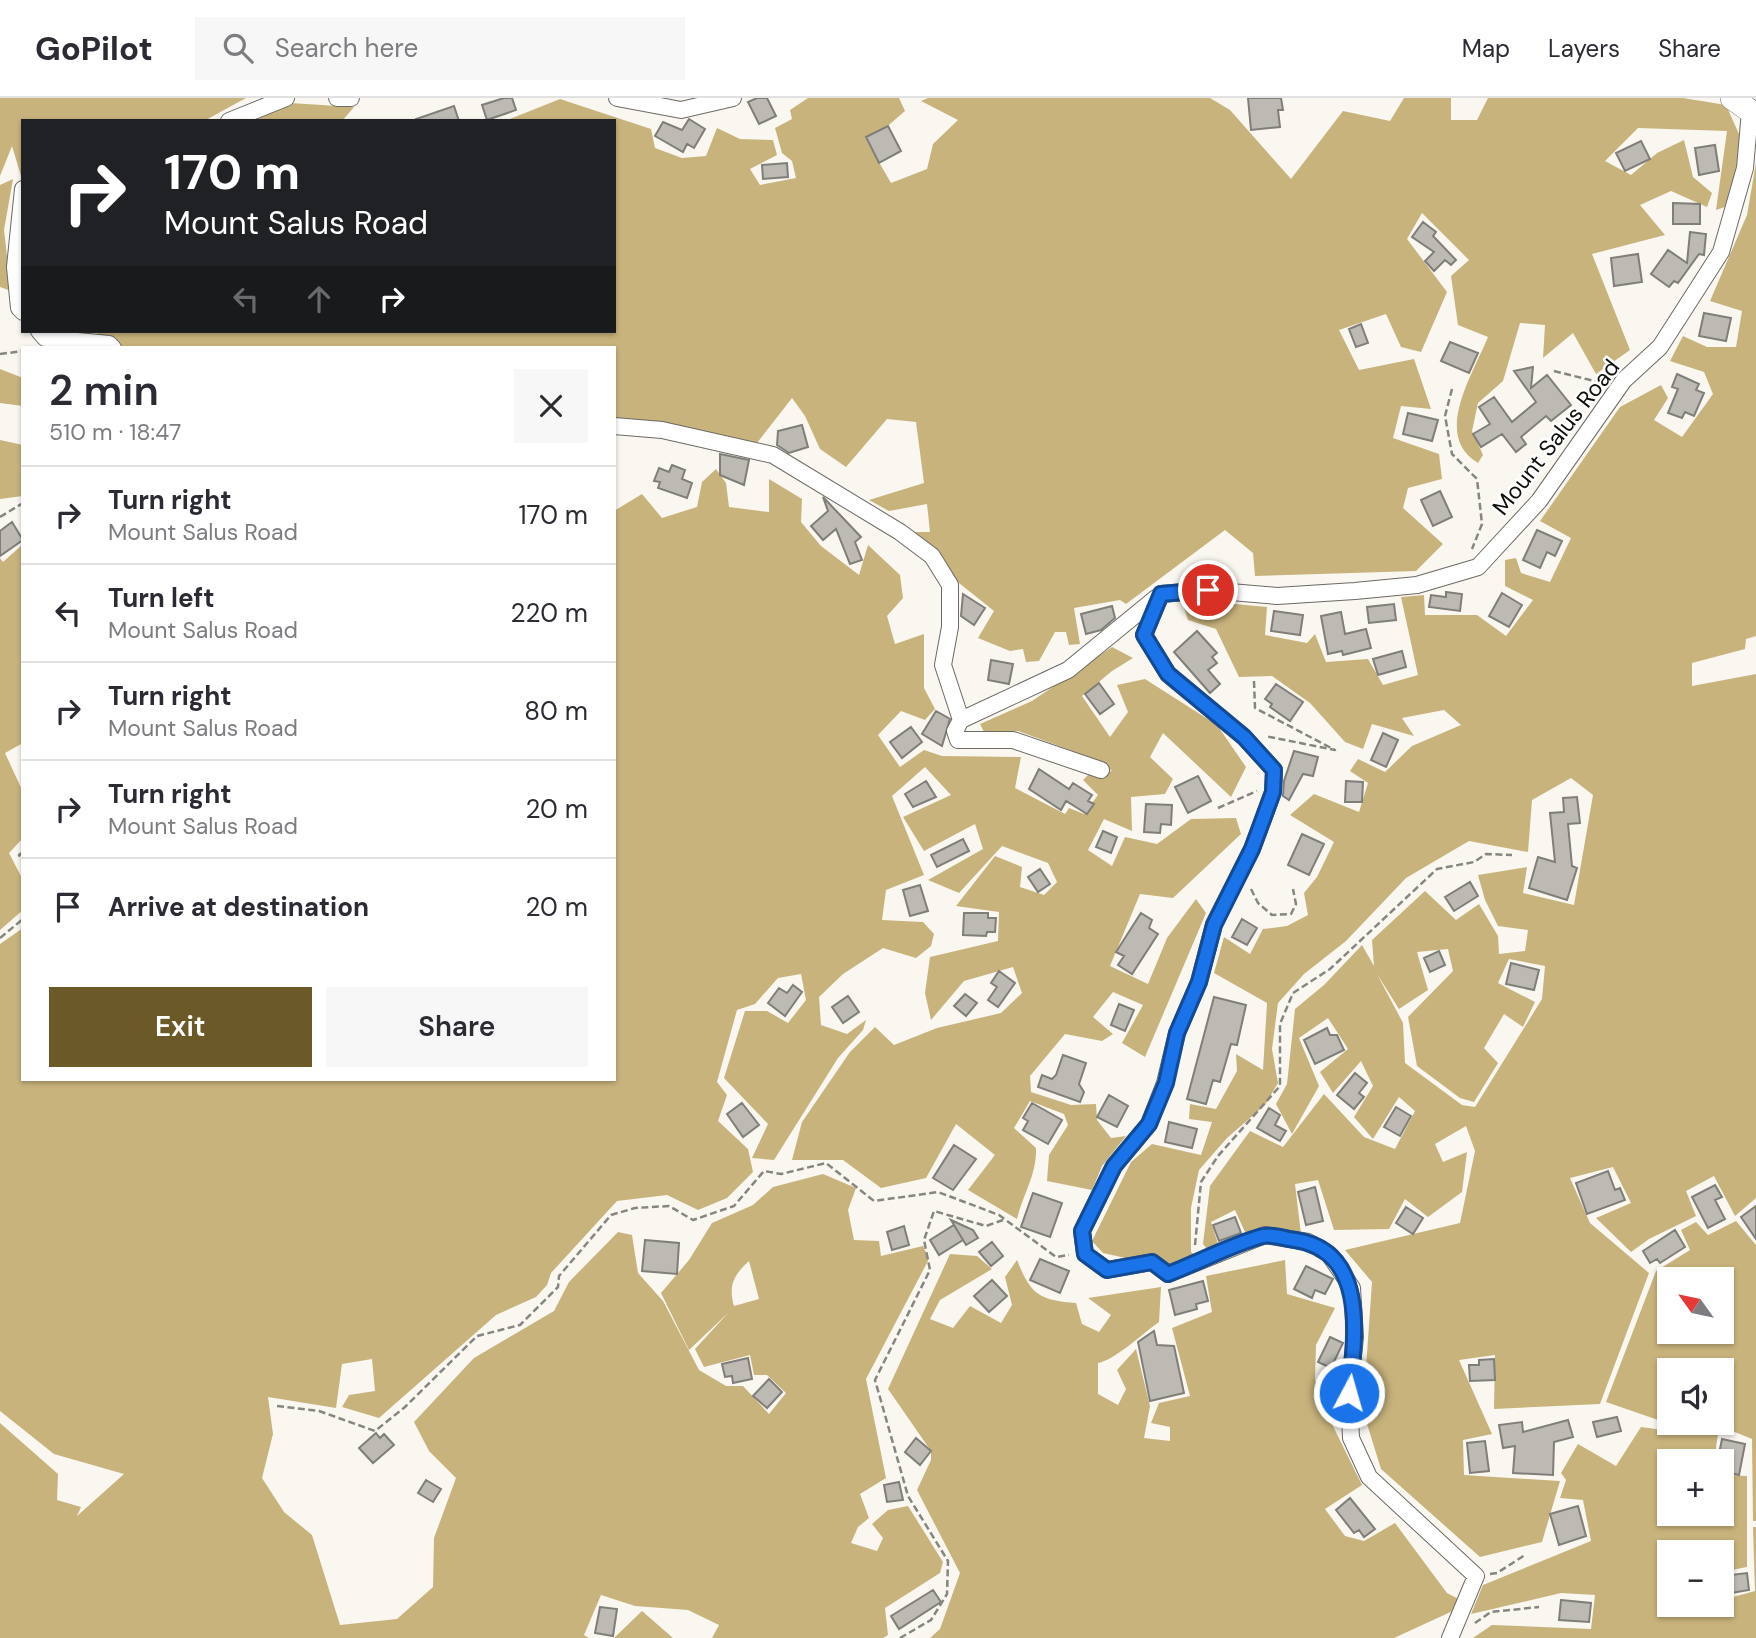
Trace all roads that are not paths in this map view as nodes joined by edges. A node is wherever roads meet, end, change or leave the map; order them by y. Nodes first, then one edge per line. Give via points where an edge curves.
1 (286, 98) edge
2 (337, 98) edge
3 (351, 98) edge
4 (617, 98) edge
5 (733, 98) edge
6 (1746, 108) edge
7 (234, 119) edge
8 (21, 208) edge
9 (21, 310) edge
10 (41, 333) edge
11 (111, 346) edge
12 (616, 426) edge
13 (1161, 594) junction
14 (961, 720) junction
15 (1101, 770) dead end
16 (1450, 1638) edge

1 - 7 street
2 - 3 street
4 - 5 street via 681,110
6 - 13 street, Mount Salus Road via 1745,168 1721,252 1660,347 1619,387 1539,501 1478,567 1417,585 1355,592 1277,596 1208,590
8 - 9 street via 15,267
10 - 11 street via 46,338
12 - 14 street via 662,430 773,456 932,556 950,585 950,627 943,665
13 - 14 street via 1068,670
13 - 16 street via 1144,635 1168,674 1244,737 1274,770 1273,783 1269,803 1214,925 1199,982 1177,1033 1166,1083 1149,1124 1114,1166 1082,1231 1085,1254 1107,1270 1152,1262 1168,1274 1265,1236 1308,1242 1329,1254 1352,1288 1355,1337 1349,1393 1355,1447 1369,1477 1476,1576
14 - 15 street via 958,740 1013,740

